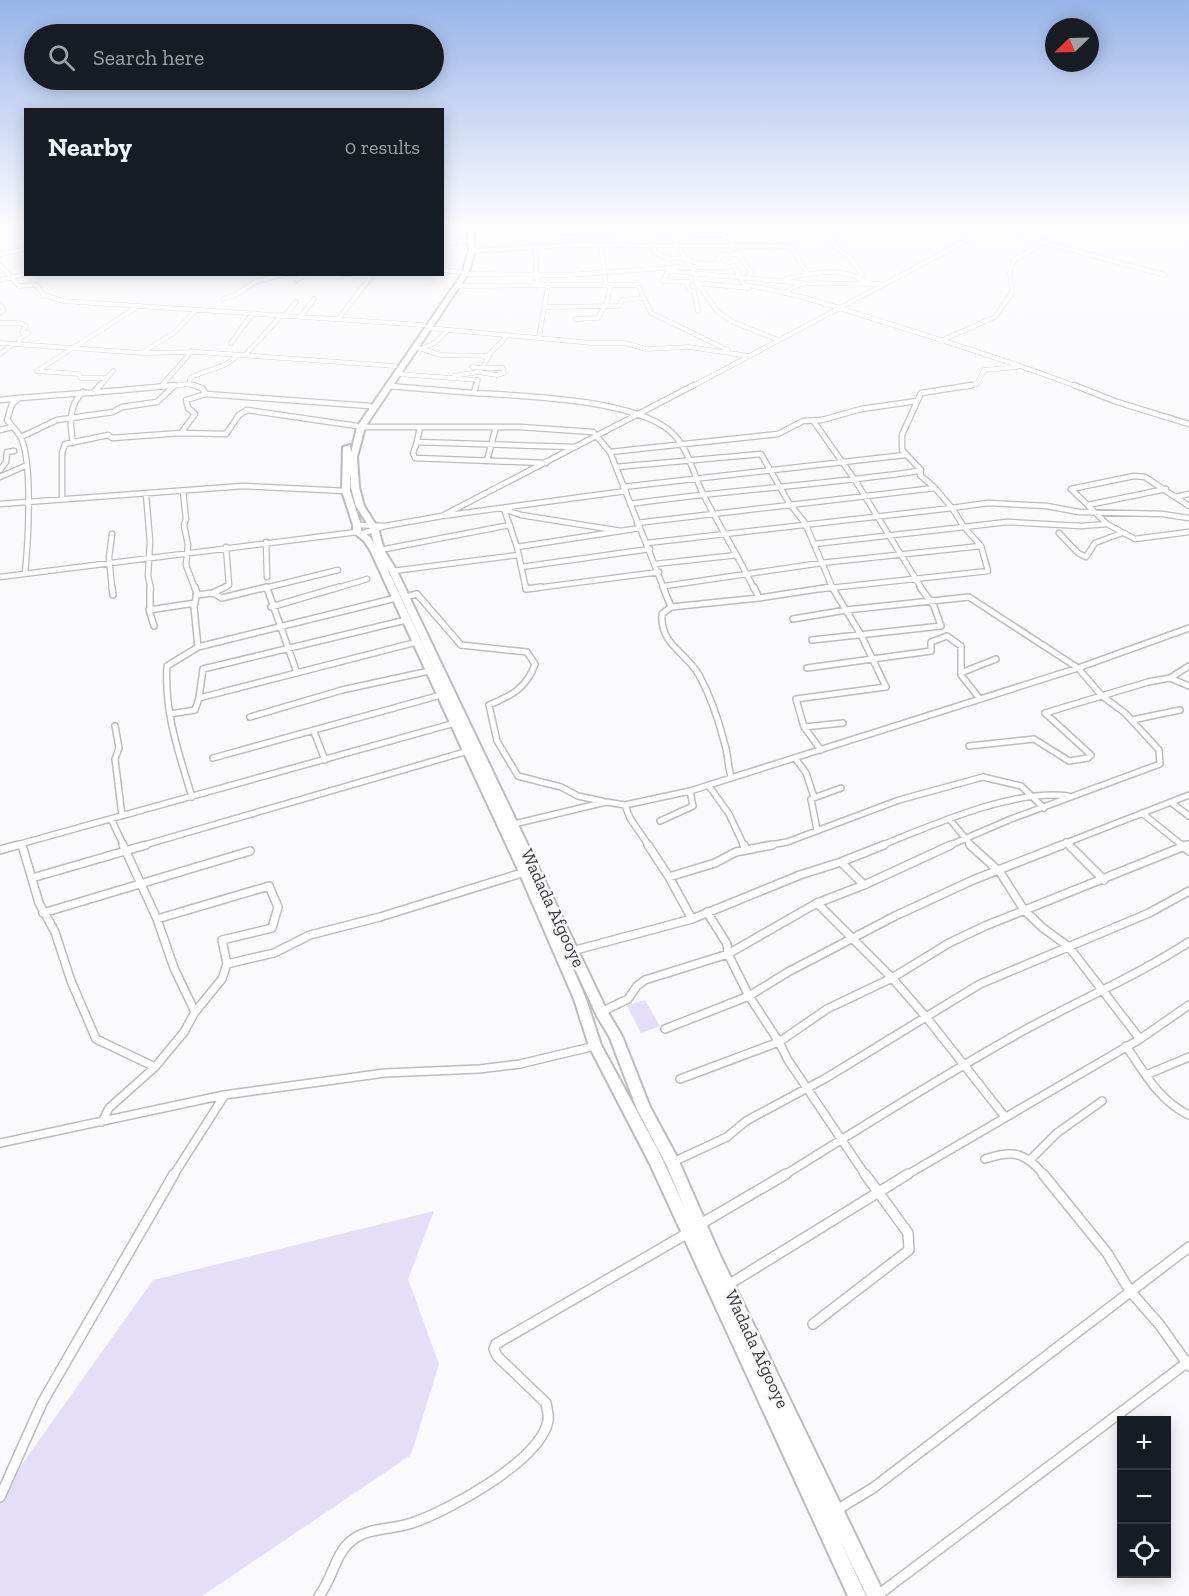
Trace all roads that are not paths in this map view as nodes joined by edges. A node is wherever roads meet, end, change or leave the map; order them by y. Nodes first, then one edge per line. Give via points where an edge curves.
1 (90, 302) edge
2 (296, 302) dead end
3 (311, 302) edge
4 (351, 302) edge
5 (442, 302) edge
6 (444, 302) edge
7 (546, 302) edge
8 (607, 302) edge
9 (621, 302) edge
10 (645, 302) edge
11 (696, 302) edge
12 (711, 302) edge
13 (818, 302) edge
14 (848, 302) edge
15 (1005, 302) edge
16 (0, 304) edge
17 (606, 306) junction
18 (137, 307) junction
19 (546, 307) junction
20 (838, 308) junction
21 (196, 310) junction
22 (698, 311) dead end
23 (0, 313) edge
24 (253, 313) junction
25 (284, 315) junction
26 (301, 316) junction
27 (339, 318) junction
28 (576, 319) dead end
29 (0, 323) edge
30 (426, 326) junction
31 (448, 330) junction
32 (506, 336) junction
33 (539, 338) junction
34 (778, 340) junction
35 (940, 342) junction
36 (0, 343) edge
37 (13, 343) junction
38 (20, 343) junction
39 (231, 343) dead end
40 (73, 347) junction
41 (419, 347) junction
42 (192, 351) junction
43 (143, 353) junction
44 (0, 354) edge
45 (734, 354) junction
46 (237, 355) junction
47 (245, 355) junction
48 (489, 356) junction
49 (750, 356) junction
50 (1024, 366) junction
51 (472, 367) dead end
52 (482, 368) junction
53 (396, 370) junction
54 (113, 371) dead end
55 (451, 377) junction
56 (106, 378) junction
57 (189, 384) junction
58 (177, 385) junction
59 (165, 386) junction
60 (389, 386) junction
61 (83, 393) junction
62 (93, 393) junction
63 (474, 393) junction
64 (206, 394) junction
65 (19, 398) junction
66 (0, 400) edge
67 (917, 401) junction
68 (370, 406) junction
69 (640, 414) junction
70 (70, 418) junction
71 (814, 422) junction
72 (1189, 424) edge
73 (12, 427) junction
74 (359, 427) junction
75 (420, 427) junction
76 (496, 428) junction
77 (0, 430) edge
78 (181, 433) junction
79 (598, 435) junction
80 (21, 437) junction
81 (417, 442) junction
82 (73, 443) junction
83 (680, 443) junction
84 (492, 444) junction
85 (575, 447) junction
86 (14, 451) dead end
87 (610, 452) junction
88 (905, 455) junction
89 (487, 460) junction
90 (687, 461) junction
91 (843, 462) junction
92 (546, 463) junction
93 (25, 466) junction
94 (616, 467) junction
95 (0, 470) edge
96 (770, 470) junction
97 (919, 471) junction
98 (0, 477) edge
99 (695, 477) junction
100 (855, 480) junction
101 (779, 488) junction
102 (935, 488) junction
103 (624, 489) junction
104 (1167, 489) junction
105 (183, 491) junction
106 (346, 491) junction
107 (703, 493) junction
108 (146, 494) junction
109 (1189, 494) edge
110 (865, 497) junction
111 (1175, 497) junction
112 (62, 499) junction
113 (28, 502) junction
114 (0, 504) edge
115 (630, 504) junction
116 (792, 504) junction
117 (1088, 505) junction
118 (1189, 506) edge
119 (952, 508) junction
120 (504, 509) junction
121 (1096, 512) junction
122 (442, 516) junction
123 (715, 516) junction
124 (877, 516) junction
125 (1189, 518) edge
126 (805, 523) junction
127 (1107, 524) junction
128 (510, 525) junction
129 (638, 526) junction
130 (377, 527) junction
131 (964, 527) junction
132 (358, 530) junction
133 (621, 531) junction
134 (1189, 532) edge
135 (1059, 533) dead end
136 (1122, 533) junction
137 (112, 534) dead end
138 (726, 534) junction
139 (889, 536) junction
140 (266, 542) junction
141 (647, 543) junction
142 (814, 544) junction
143 (981, 546) junction
144 (226, 547) junction
145 (517, 547) junction
146 (650, 549) junction
147 (380, 550) junction
148 (187, 552) junction
149 (518, 555) junction
150 (737, 555) junction
151 (901, 555) junction
152 (150, 558) junction
153 (109, 563) junction
154 (821, 563) junction
155 (656, 564) junction
156 (521, 567) junction
157 (338, 570) dead end
158 (393, 571) junction
159 (659, 572) junction
160 (25, 573) junction
161 (747, 574) junction
162 (0, 577) edge
163 (267, 577) dead end
164 (914, 578) junction
165 (367, 579) dead end
166 (665, 586) junction
167 (832, 587) junction
168 (267, 588) junction
169 (213, 593) junction
170 (113, 595) dead end
171 (196, 595) junction
172 (401, 597) junction
173 (759, 598) junction
174 (931, 601) junction
175 (195, 603) junction
176 (272, 607) junction
177 (671, 607) junction
178 (149, 610) junction
179 (846, 610) junction
180 (792, 619) dead end
181 (406, 620) junction
182 (154, 626) dead end
183 (279, 628) junction
184 (1189, 628) edge
185 (861, 634) junction
186 (812, 640) dead end
187 (417, 642) junction
188 (198, 647) junction
189 (290, 649) junction
190 (996, 659) dead end
191 (874, 661) junction
192 (1189, 666) edge
193 (807, 668) dead end
194 (1078, 668) junction
195 (429, 671) junction
196 (963, 672) junction
197 (297, 673) junction
198 (1170, 678) junction
199 (1189, 686) edge
200 (441, 695) junction
201 (1102, 696) junction
202 (199, 698) junction
203 (980, 699) junction
204 (1180, 710) dead end
205 (170, 714) junction
206 (250, 717) dead end
207 (1132, 720) junction
208 (455, 723) junction
209 (843, 723) dead end
210 (115, 726) dead end
211 (804, 727) junction
212 (314, 732) junction
213 (969, 746) dead end
214 (821, 750) junction
215 (468, 751) junction
216 (213, 758) dead end
217 (795, 758) junction
218 (325, 760) junction
219 (731, 777) junction
220 (708, 786) junction
221 (841, 788) dead end
222 (690, 791) junction
223 (1189, 795) edge
224 (1032, 796) junction
225 (1068, 796) junction
226 (192, 797) junction
227 (814, 797) junction
228 (606, 802) junction
229 (1172, 803) junction
230 (625, 805) junction
231 (1044, 808) junction
232 (1142, 813) junction
233 (122, 816) junction
234 (1189, 816) edge
235 (111, 819) junction
236 (660, 820) dead end
237 (951, 821) junction
238 (514, 824) junction
239 (817, 830) junction
240 (965, 840) junction
241 (1066, 843) junction
242 (22, 844) junction
243 (1187, 847) edge
244 (0, 850) edge
245 (126, 850) junction
246 (746, 850) junction
247 (250, 851) dead end
248 (841, 862) junction
249 (525, 872) junction
250 (1000, 872) junction
251 (669, 877) junction
252 (32, 878) junction
253 (1104, 880) junction
254 (141, 884) junction
255 (864, 885) junction
256 (1189, 891) edge
257 (817, 903) junction
258 (1024, 910) junction
259 (707, 912) junction
260 (42, 913) junction
261 (157, 919) junction
262 (692, 919) junction
263 (850, 939) junction
264 (1189, 942) edge
265 (1069, 947) junction
266 (572, 951) junction
267 (728, 954) junction
268 (227, 964) junction
269 (892, 978) junction
270 (1105, 991) junction
271 (749, 996) junction
272 (1189, 1005) edge
273 (195, 1012) junction
274 (601, 1012) junction
275 (927, 1018) junction
276 (665, 1029) dead end
277 (613, 1031) junction
278 (1140, 1039) junction
279 (779, 1042) junction
280 (596, 1045) junction
281 (620, 1046) junction
282 (1126, 1046) junction
283 (1189, 1057) edge
284 (964, 1066) junction
285 (155, 1067) junction
286 (1146, 1075) junction
287 (680, 1079) dead end
288 (807, 1087) junction
289 (224, 1095) junction
290 (1102, 1101) dead end
291 (1189, 1115) edge
292 (1005, 1117) junction
293 (102, 1122) junction
294 (843, 1140) junction
295 (0, 1143) edge
296 (985, 1159) dead end
297 (1031, 1159) junction
298 (672, 1162) junction
299 (876, 1193) junction
300 (699, 1225) junction
301 (688, 1232) junction
302 (1188, 1249) edge
303 (728, 1285) junction
304 (1130, 1291) junction
305 (813, 1324) dead end
306 (1188, 1363) edge
307 (0, 1497) edge
308 (834, 1511) junction
309 (319, 1596) edge
310 (857, 1596) edge
311 (876, 1596) edge

1 - 18 street
2 - 25 street
3 - 26 street
4 - 27 street
5 - 30 highway, Wadada Afgooye
6 - 30 highway, Wadada Afgooye
7 - 19 street
8 - 17 street
9 - 17 street via 619,306
10 - 45 street via 651,313
11 - 22 street
12 - 34 street via 733,322
13 - 20 street
14 - 20 street
15 - 35 street via 995,317
16 - 23 street via 4,310
17 - 19 street
17 - 28 street via 598,318
18 - 21 street
18 - 40 street
19 - 33 street
20 - 34 street
20 - 35 street
21 - 24 street
21 - 43 street via 175,332
24 - 25 street
24 - 39 street
25 - 26 street
25 - 47 street
26 - 27 street
27 - 30 street
29 - 38 street via 26,326 22,332 28,333 19,339
30 - 31 street
30 - 41 highway, Wadada Afgooye
30 - 53 highway, Wadada Afgooye
31 - 32 street
31 - 41 street via 436,342
32 - 33 street
32 - 48 street
33 - 45 street via 646,349 689,347
34 - 49 street
35 - 50 street
36 - 37 street
37 - 38 street
37 - 44 street
38 - 40 street
40 - 43 street
40 - 56 street via 37,371
41 - 48 street via 451,355
41 - 53 highway, Wadada Afgooye
42 - 43 street
42 - 46 street
42 - 59 street via 171,373
45 - 49 street
46 - 47 street
46 - 57 street via 229,365 190,378
47 - 53 street
48 - 52 street
49 - 69 street
50 - 67 street via 984,370 977,384 921,393
50 - 72 street via 1117,402
51 - 52 street
52 - 55 street via 503,368 504,373
53 - 55 street
53 - 60 highway, Wadada Afgooye
53 - 68 highway, Wadada Afgooye
54 - 56 street
55 - 63 street via 478,380
56 - 62 street
57 - 58 street
57 - 64 street via 202,388
58 - 59 street
58 - 70 street via 157,402
59 - 62 street
60 - 63 street
60 - 74 highway, Wadada Afgooye
61 - 62 street
61 - 65 street
61 - 70 street via 77,397
63 - 69 street via 565,401
64 - 68 street
64 - 78 street via 186,400 195,414
65 - 66 street
65 - 73 street via 12,404 7,419
67 - 71 street
67 - 88 street via 902,435
68 - 74 highway, Wadada Afgooye
69 - 79 street
69 - 83 street via 668,429
70 - 80 street
70 - 82 street
71 - 83 street via 803,421 778,434
71 - 91 street
73 - 77 street
73 - 80 street
74 - 75 street
74 - 78 street via 247,410 226,434
74 - 106 highway, Wadada Afgooye via 345,456
74 - 130 highway, Wadada Afgooye via 353,457 355,487 360,506
75 - 76 street
75 - 81 street
76 - 79 street
76 - 84 street
78 - 82 street via 112,438 108,435
79 - 85 street
79 - 87 street
80 - 93 street via 27,457
81 - 84 street
81 - 89 street via 415,458
82 - 112 street via 65,444 62,453
83 - 87 street
83 - 90 street
84 - 85 street
84 - 89 street
85 - 92 street
86 - 95 street via 7,452
87 - 94 street
88 - 91 street
88 - 97 street via 915,461
89 - 92 street
90 - 94 street
90 - 96 street via 761,454
90 - 99 street
91 - 96 street
91 - 100 street
92 - 122 street
93 - 98 street
93 - 113 street
94 - 103 street
96 - 99 street
96 - 101 street
97 - 100 street
97 - 102 street
99 - 103 street
99 - 107 street
100 - 101 street
100 - 110 street
101 - 107 street
101 - 116 street
102 - 110 street
102 - 119 street
103 - 115 street
103 - 120 street
104 - 111 street
104 - 117 street
104 - 117 street via 1145,477 1134,476 1071,489
105 - 106 street via 243,486
105 - 108 street
105 - 148 street
106 - 132 highway, Wadada Afgooye
107 - 115 street
107 - 123 street
108 - 112 street
108 - 152 street
109 - 111 street
110 - 116 street
110 - 124 street
111 - 118 street
112 - 113 street
113 - 114 street
113 - 160 street
115 - 129 street
116 - 123 street
116 - 126 street
117 - 121 street
119 - 121 street via 988,502
119 - 124 street
119 - 131 street
120 - 122 street
120 - 128 street
120 - 133 street
121 - 125 street via 1162,513
121 - 127 street
122 - 130 street
123 - 129 street
123 - 138 street
124 - 126 street
124 - 139 street
126 - 138 street
126 - 142 street
127 - 131 street via 1007,522
127 - 136 street
128 - 145 street
128 - 147 street
129 - 133 street
129 - 141 street
130 - 132 street
130 - 132 street
130 - 147 highway, Wadada Afgooye
131 - 139 street
131 - 143 street
132 - 140 street
132 - 172 highway, Wadada Afgooye
133 - 145 street
134 - 136 street via 1150,539 1135,539
135 - 136 street via 1086,558 1095,543
137 - 153 street
138 - 141 street
138 - 150 street
139 - 142 street
139 - 151 street
140 - 144 street
140 - 163 street
141 - 146 street
142 - 154 street
143 - 151 street
143 - 164 street via 987,571
144 - 148 street
144 - 169 street via 229,585
145 - 149 street
146 - 155 street
146 - 156 street
147 - 158 highway, Wadada Afgooye
148 - 152 street
148 - 171 street via 186,565
149 - 156 street
149 - 158 street
150 - 155 street
150 - 161 street
151 - 154 street
151 - 164 street
152 - 153 street
152 - 178 street
153 - 160 street
153 - 170 street
154 - 161 street
154 - 167 street
155 - 159 street
156 - 159 street via 526,588
157 - 168 street
158 - 172 highway, Wadada Afgooye
159 - 166 street
160 - 162 street
161 - 166 street
161 - 173 street
164 - 167 street
164 - 174 street
165 - 176 street
166 - 177 street
167 - 173 street
167 - 179 street
168 - 169 street via 222,598
168 - 176 street
169 - 171 street
171 - 175 street
172 - 181 highway, Wadada Afgooye
172 - 183 street
172 - 228 street via 417,594 461,645 527,652 535,664 531,677 516,693 489,705 497,741 518,776
172 - 238 highway, Wadada Afgooye
173 - 177 street
174 - 179 street
174 - 185 street via 941,626
174 - 194 street via 969,597
175 - 178 street
175 - 188 street
176 - 183 street
177 - 219 street via 662,614 664,634 672,647 693,665 705,688 725,743
178 - 182 street
179 - 180 street
179 - 185 street
181 - 187 highway, Wadada Afgooye
181 - 189 street
183 - 188 street
183 - 189 street
184 - 194 street
185 - 186 street
185 - 191 street
187 - 195 highway, Wadada Afgooye
187 - 197 street
188 - 205 street via 167,666 164,686
189 - 197 street
189 - 202 street via 203,669
190 - 196 street
191 - 193 street
191 - 196 street via 931,651 931,642 946,635 961,646
191 - 211 street via 886,687 796,699
192 - 198 street
194 - 201 street
194 - 203 street
195 - 200 highway, Wadada Afgooye
195 - 206 street via 342,690
196 - 203 street via 961,675
197 - 202 street
198 - 199 street
198 - 201 street
200 - 208 highway, Wadada Afgooye
200 - 212 street
201 - 207 street
201 - 213 street via 1045,713 1091,755 1088,758 1069,761 1034,739
202 - 205 street via 195,710
203 - 214 street
204 - 207 street
205 - 226 street
207 - 225 street via 1159,750 1160,764 1101,788
208 - 215 highway, Wadada Afgooye
208 - 218 street
209 - 211 street
210 - 233 street
211 - 214 street
212 - 216 street
212 - 218 street
214 - 217 street
215 - 245 street
215 - 249 highway, Wadada Afgooye
217 - 219 street
217 - 227 street
218 - 226 street
219 - 220 street
220 - 222 street
220 - 246 street via 729,814
221 - 227 street
222 - 230 street
222 - 236 street via 693,806
223 - 229 street
224 - 225 street via 1054,792
224 - 231 street
224 - 237 street via 1003,801
224 - 239 street via 1027,789 1011,782 983,777 919,793
225 - 231 street
226 - 233 street
227 - 239 street
228 - 230 street
228 - 238 street
229 - 232 street
229 - 234 street
230 - 251 street
231 - 240 street
232 - 241 street
232 - 243 street
233 - 235 street
235 - 242 street
235 - 245 street
237 - 240 street
237 - 248 street
238 - 266 highway, Wadada Afgooye
239 - 246 street via 787,842
240 - 250 street
240 - 255 street
241 - 250 street
241 - 253 street
242 - 244 street
242 - 252 street
243 - 253 street
245 - 252 street
245 - 254 street
246 - 251 street
247 - 254 street
248 - 255 street
248 - 259 street
249 - 268 street via 310,935 274,953
249 - 280 highway, Wadada Afgooye
250 - 258 street
250 - 263 street via 973,880
251 - 262 street
252 - 260 street
253 - 258 street
254 - 260 street
254 - 261 street
255 - 257 street
256 - 265 street via 1149,914
257 - 263 street
257 - 267 street
258 - 265 street
258 - 269 street via 949,943
259 - 262 street
259 - 267 street via 727,944
260 - 285 street via 55,932 96,1039
261 - 268 street via 269,886 279,910 272,928 222,940
261 - 273 street
262 - 266 street
263 - 269 street
263 - 271 street
264 - 270 street
265 - 270 street
265 - 275 street via 980,984
266 - 274 highway, Wadada Afgooye
267 - 271 street
267 - 274 street via 640,982 628,999
268 - 273 street via 222,979
269 - 275 street
269 - 279 street via 827,1009
270 - 278 street
270 - 284 street via 1023,1031
271 - 276 street
271 - 279 street
272 - 278 street
273 - 285 street
274 - 277 highway, Wadada Afgooye
275 - 284 street
275 - 288 street
277 - 280 highway via 602,1032
277 - 281 highway, Wadada Afgooye
278 - 282 street
279 - 287 street
279 - 288 street
280 - 281 highway via 610,1052
280 - 289 street via 533,1062 385,1073
280 - 301 highway, Wadada Afgooye
281 - 298 highway, Wadada Afgooye
282 - 286 street
282 - 292 street
283 - 286 street
284 - 292 street
284 - 294 street
285 - 293 street via 109,1108
286 - 291 street via 1176,1108
288 - 294 street
288 - 298 street via 746,1121 728,1137
289 - 293 street
289 - 307 street via 185,1152 129,1256 47,1391 12,1462
290 - 297 street via 1057,1133
292 - 299 street
293 - 295 street
294 - 299 street
294 - 300 street
296 - 297 street via 1016,1153
297 - 304 street via 1107,1253
298 - 300 highway, Wadada Afgooye
299 - 303 street
299 - 305 street via 908,1233 909,1250
300 - 303 highway, Wadada Afgooye
301 - 309 street via 496,1344 497,1356 546,1402 549,1422 544,1431 522,1461 461,1502 411,1524 370,1532 351,1541
301 - 310 highway, Wadada Afgooye
302 - 304 street
303 - 308 highway, Wadada Afgooye
304 - 306 street
304 - 308 street via 873,1488
306 - 311 street
308 - 311 highway, Wadada Afgooye

